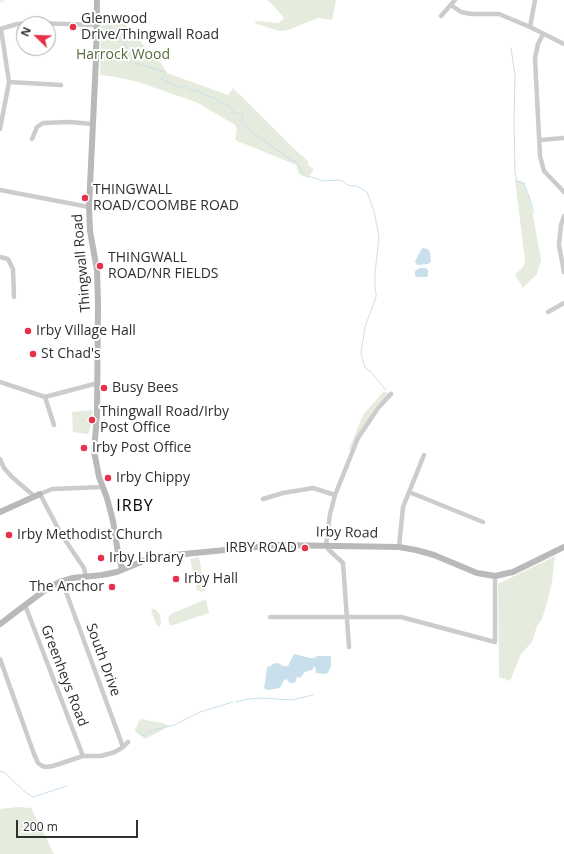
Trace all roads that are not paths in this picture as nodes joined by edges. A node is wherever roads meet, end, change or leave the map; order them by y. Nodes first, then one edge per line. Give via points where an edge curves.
1 (97, 0) edge
2 (455, 0) edge
3 (535, 0) edge
4 (451, 5) junction
5 (441, 16) dead end
6 (96, 25) junction
7 (530, 27) junction
8 (1, 29) edge
9 (543, 34) junction
10 (564, 44) edge
11 (9, 82) junction
12 (61, 85) dead end
13 (1, 122) edge
14 (93, 124) junction
15 (0, 129) edge
16 (564, 138) edge
17 (32, 139) dead end
18 (540, 140) junction
19 (0, 190) edge
20 (564, 192) edge
21 (89, 207) junction
22 (564, 216) edge
23 (0, 257) edge
24 (563, 260) edge
25 (564, 272) edge
26 (14, 297) dead end
27 (564, 303) edge
28 (548, 312) dead end
29 (98, 350) junction
30 (74, 351) dead end
31 (2, 382) edge
32 (98, 382) junction
33 (391, 394) dead end
34 (45, 397) junction
35 (54, 425) dead end
36 (424, 455) dead end
37 (0, 458) edge
38 (103, 487) junction
39 (409, 492) junction
40 (40, 494) junction
41 (335, 495) junction
42 (34, 496) junction
43 (263, 499) dead end
44 (0, 512) edge
45 (480, 514) dead end
46 (477, 519) junction
47 (484, 522) dead end
48 (326, 545) junction
49 (399, 547) junction
50 (564, 547) edge
51 (122, 569) junction
52 (495, 576) junction
53 (86, 577) junction
54 (62, 581) junction
55 (25, 605) junction
56 (270, 617) dead end
57 (347, 618) junction
58 (0, 624) edge
59 (349, 647) dead end
60 (0, 658) edge
61 (128, 742) dead end
62 (124, 747) junction
63 (83, 756) junction

1 - 6 street, Thingwall Road
2 - 4 street
3 - 7 street
4 - 5 street
4 - 7 street via 461,12 471,14 500,14
6 - 8 street via 35,23 17,24
6 - 14 street, Thingwall Road
7 - 9 street
8 - 11 street
9 - 10 street
9 - 18 street via 535,58
11 - 12 street
11 - 13 street
13 - 15 street
14 - 17 street via 43,123 37,127
14 - 21 street, Thingwall Road
16 - 18 street
18 - 20 street via 540,156 544,171
19 - 21 street
21 - 29 street, Thingwall Road via 90,231 97,270
22 - 24 street via 560,235
23 - 26 street via 8,259 13,268
24 - 25 street
27 - 28 street
29 - 30 street via 87,353
29 - 32 street, Thingwall Road
31 - 34 street
32 - 34 street
32 - 38 street, Thingwall Road via 94,451
33 - 41 street via 358,438
34 - 35 street
36 - 39 street
37 - 42 street via 12,477
38 - 40 street via 52,489
38 - 51 street, Thingwall Road via 113,521
39 - 46 street
39 - 49 street via 403,508
40 - 42 street
40 - 53 street via 61,534 84,568
41 - 43 street via 313,488
41 - 48 street
42 - 44 street
45 - 46 street
46 - 47 street
48 - 49 street, Irby Road
48 - 51 street, Irby Road via 254,546 176,554 153,557
48 - 57 street via 343,563
49 - 52 street, Irby Road via 434,555 477,574
50 - 52 street, Irby Road via 513,572
51 - 53 street, Irby Road
52 - 57 street via 495,642 401,617
53 - 54 street, Irby Road
54 - 55 street, Irby Road via 49,587
54 - 62 street, South Drive
55 - 58 street, Irby Road
55 - 63 street, Greenheys Road
56 - 57 street
57 - 59 street
60 - 63 street via 38,763 46,767 53,766
61 - 62 street
62 - 63 street via 101,756

